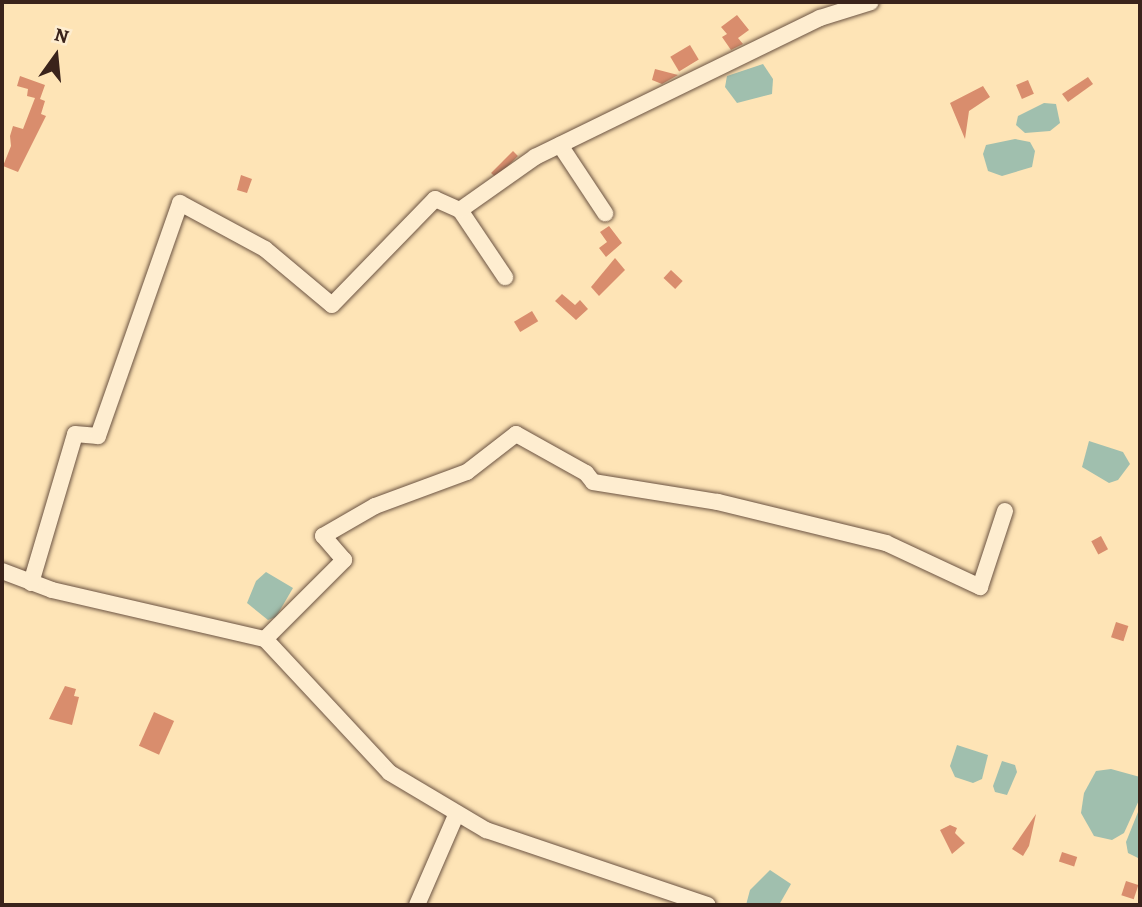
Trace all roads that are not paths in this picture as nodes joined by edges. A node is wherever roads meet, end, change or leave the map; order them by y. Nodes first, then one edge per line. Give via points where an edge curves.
1 (871, 2) edge
2 (560, 145) junction
3 (460, 210) junction
4 (605, 213) dead end
5 (505, 277) dead end
6 (1006, 511) dead end
7 (2, 571) edge
8 (31, 583) junction
9 (265, 639) junction
10 (457, 813) junction
11 (417, 905) edge
12 (708, 905) edge

1 - 2 street via 820,18
2 - 3 street
2 - 4 street
3 - 5 street
3 - 8 street via 435,199 332,305 265,249 180,203 98,436 75,434
6 - 9 street via 980,587 886,543 718,502 593,482 586,473 516,435 467,472 375,506 323,536 344,560
7 - 8 street
8 - 9 street
9 - 10 street via 390,773
10 - 11 street
10 - 12 street via 486,830

